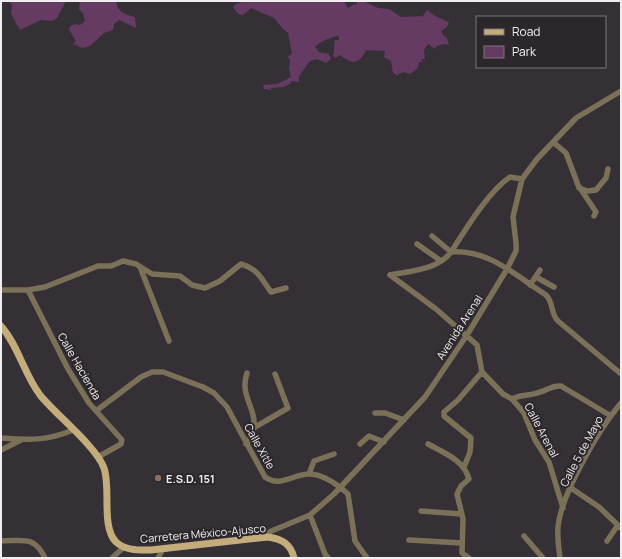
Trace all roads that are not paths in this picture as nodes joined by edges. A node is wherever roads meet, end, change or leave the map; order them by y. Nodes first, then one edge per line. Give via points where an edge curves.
1 (621, 91) edge
2 (553, 142) junction
3 (608, 169) dead end
4 (522, 179) junction
5 (579, 188) junction
6 (594, 216) dead end
7 (432, 236) dead end
8 (417, 244) dead end
9 (451, 252) junction
10 (441, 261) junction
11 (140, 267) junction
12 (507, 269) junction
13 (540, 270) dead end
14 (536, 277) junction
15 (530, 285) junction
16 (554, 286) dead end
17 (286, 288) dead end
18 (1, 290) edge
19 (28, 290) junction
20 (1, 326) edge
21 (467, 335) junction
22 (169, 340) dead end
23 (482, 372) junction
24 (247, 373) dead end
25 (276, 374) dead end
26 (621, 374) edge
27 (512, 399) junction
28 (621, 403) edge
29 (96, 411) junction
30 (375, 413) dead end
31 (611, 416) junction
32 (404, 420) junction
33 (255, 427) junction
34 (73, 430) junction
35 (1, 438) edge
36 (21, 440) junction
37 (384, 442) junction
38 (246, 444) junction
39 (360, 444) dead end
40 (428, 444) dead end
41 (1, 450) edge
42 (334, 454) dead end
43 (98, 457) junction
44 (464, 467) junction
45 (309, 474) junction
46 (340, 487) junction
47 (571, 488) junction
48 (563, 508) junction
49 (421, 511) dead end
50 (461, 514) junction
51 (310, 515) junction
52 (620, 526) edge
53 (524, 536) dead end
54 (254, 538) junction
55 (409, 540) dead end
56 (1, 541) edge
57 (607, 541) dead end
58 (462, 543) junction
59 (124, 547) junction
60 (164, 549) junction
61 (45, 558) edge
62 (112, 558) edge
63 (158, 558) edge
64 (294, 558) edge
65 (328, 558) edge
66 (368, 558) edge
67 (469, 558) edge
68 (542, 558) edge
69 (560, 558) edge

1 - 2 street, Avenida Arenal via 576,118
2 - 4 street, Avenida Arenal
2 - 5 street via 566,153
3 - 5 street via 606,178 596,190
4 - 9 street via 510,177 502,182 468,225
4 - 12 street, Avenida Arenal via 513,217 516,251
5 - 6 street via 596,212
7 - 9 street
8 - 10 street
9 - 10 street
9 - 12 street via 481,255
10 - 21 street via 409,272 390,275
11 - 17 street via 152,274 180,276 192,285 205,288 220,281 241,264 257,271 271,292
11 - 19 street via 123,261 111,266 98,266 45,287
11 - 22 street
12 - 15 street
12 - 21 street, Avenida Arenal
13 - 14 street
14 - 15 street
14 - 16 street
15 - 26 street via 550,299 552,314 558,320
18 - 19 street
19 - 29 street, Calle Hacienda via 68,369
20 - 34 main road via 40,394
21 - 23 street via 477,345
21 - 32 street, Avenida Arenal via 425,397
23 - 27 street, Calle Arenal via 503,394
23 - 44 street via 444,412 444,416 471,438 470,452
24 - 33 street via 244,387
25 - 33 street via 288,408
27 - 31 street via 541,392 555,385 561,386
27 - 48 street, Calle Arenal via 524,413 535,440 549,462
28 - 31 street, Calle 5 de Mayo
29 - 38 street, Calle Xitle via 146,374 171,374 203,387 218,397 227,407
29 - 43 street, Calle Hacienda via 122,440 121,444
30 - 32 street via 385,413
31 - 47 street, Calle 5 de Mayo via 596,438
32 - 37 street, Avenida Arenal
33 - 38 street
34 - 36 street via 53,438
34 - 43 main road
35 - 36 street
36 - 41 street
37 - 39 street via 369,436
37 - 46 street, Avenida Arenal
38 - 45 street, Calle Xitle via 262,474 268,479 281,482
40 - 44 street
42 - 45 street via 314,461
43 - 59 main road via 107,480 108,521 111,532 116,541
44 - 50 street via 469,478 458,490
45 - 46 street via 324,478
46 - 51 street, Avenida Arenal
46 - 66 street via 348,494 355,541
47 - 48 street, Calle 5 de Mayo
47 - 52 street via 599,507
48 - 69 street, Calle 5 de Mayo via 558,528
49 - 50 street
50 - 58 street
51 - 54 street, Avenida Arenal
51 - 65 street
52 - 57 street
53 - 68 street
54 - 60 main road, Carretera México-Ajusco
54 - 64 main road, Carretera México-Ajusco via 268,537 283,541 289,545
55 - 58 street
56 - 61 street via 33,542 39,546
58 - 67 street via 462,553
59 - 60 main road, Carretera México-Ajusco via 132,550
59 - 62 street
60 - 63 street

